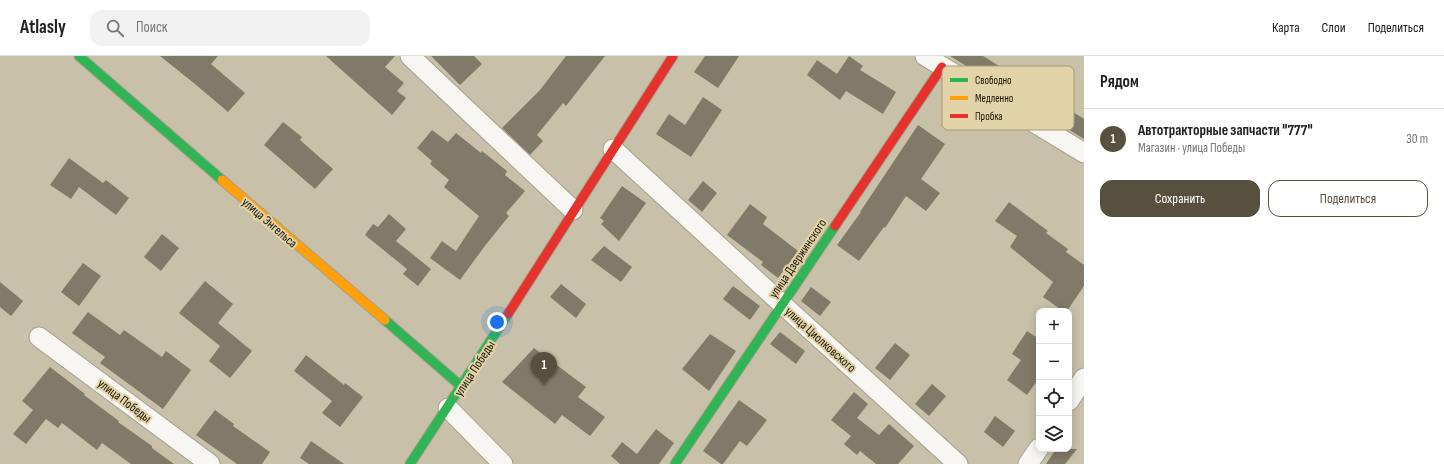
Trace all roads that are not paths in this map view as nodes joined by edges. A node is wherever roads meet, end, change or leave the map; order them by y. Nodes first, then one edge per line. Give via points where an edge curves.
1 (79, 56) edge
2 (410, 56) edge
3 (673, 56) edge
4 (925, 56) edge
5 (942, 67) joint
6 (1046, 130) edge
7 (613, 149) junction
8 (1084, 153) edge
9 (573, 210) junction
10 (782, 304) junction
11 (39, 337) dead end
12 (1084, 378) edge
13 (462, 387) junction
14 (1072, 396) edge
15 (448, 408) junction
16 (1036, 452) edge
17 (210, 464) edge
18 (410, 464) edge
19 (503, 464) edge
20 (675, 464) edge
21 (958, 464) edge
22 (1028, 464) edge

1 - 13 street, улица Энгельса
2 - 9 street
3 - 7 street, улица Победы
4 - 5 street
5 - 10 street, улица Дзержинского
6 - 8 street
7 - 9 street, улица Победы
7 - 10 street, улица Циолковского
9 - 13 street, улица Победы
10 - 20 street, улица Дзержинского
10 - 21 street, улица Циолковского
11 - 17 street, улица Победы
12 - 14 street
13 - 15 street, улица Победы
15 - 18 street, улица Победы
15 - 19 street
16 - 22 street

